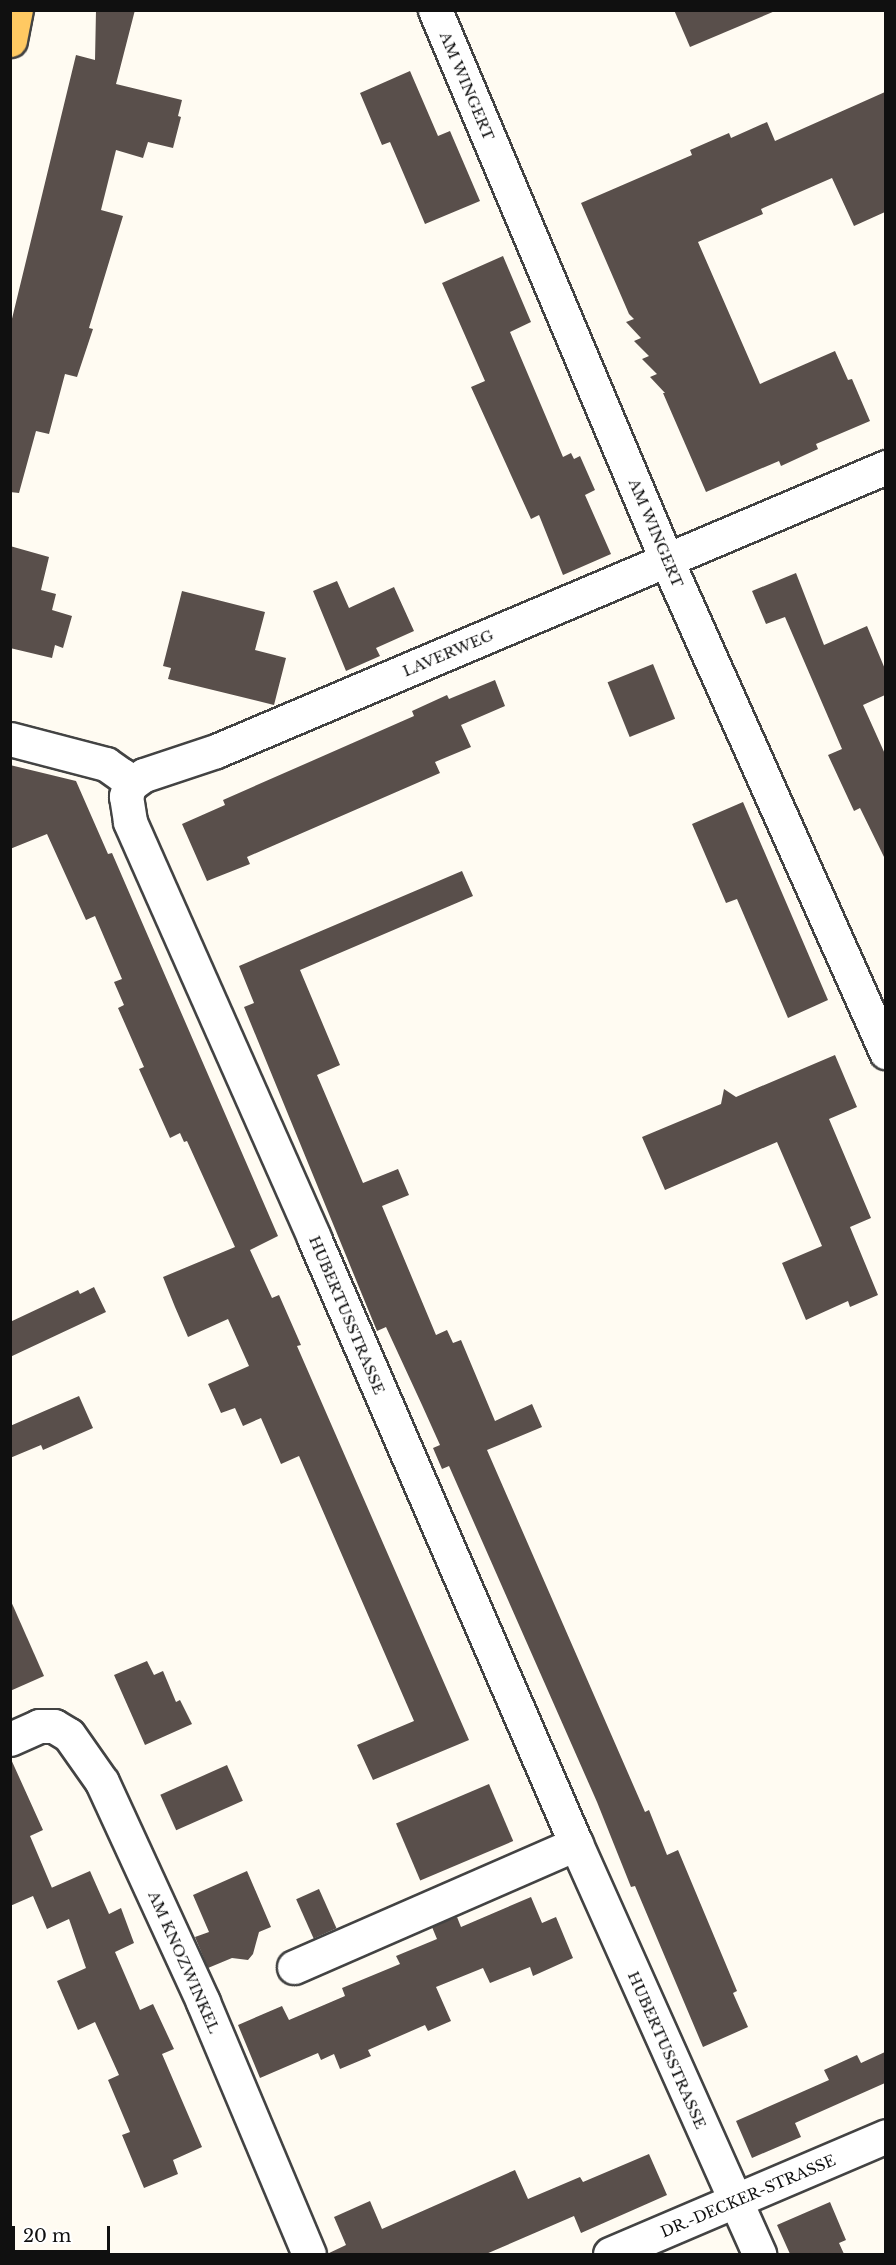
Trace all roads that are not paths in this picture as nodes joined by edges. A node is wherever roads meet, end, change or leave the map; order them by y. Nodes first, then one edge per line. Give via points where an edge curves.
1 (16, 10) edge
2 (435, 10) edge
3 (10, 40) edge
4 (885, 467) edge
5 (667, 561) junction
6 (10, 739) edge
7 (130, 785) junction
8 (885, 1052) edge
9 (10, 1738) edge
10 (576, 1844) junction
11 (294, 1966) dead end
12 (885, 2136) edge
13 (734, 2202) junction
14 (309, 2254) edge
15 (610, 2254) edge
16 (759, 2254) edge

1 - 3 main road
2 - 5 street, AM WINGERT
4 - 5 street, LAVERWEG
5 - 7 street, LAVERWEG via 216,752 144,775
5 - 8 street, AM WINGERT
6 - 7 street via 106,764
7 - 10 street, HUBERTUSSTRASSE via 126,796 130,822
9 - 14 street, AM KNOZWINKEL via 39,1726 54,1726 69,1736 102,1782 203,2002
10 - 11 street
10 - 13 street, HUBERTUSSTRASSE
12 - 13 street, DR.-DECKER-STRASSE
13 - 15 street, DR.-DECKER-STRASSE
13 - 16 street, HUBERTUSSTRASSE

